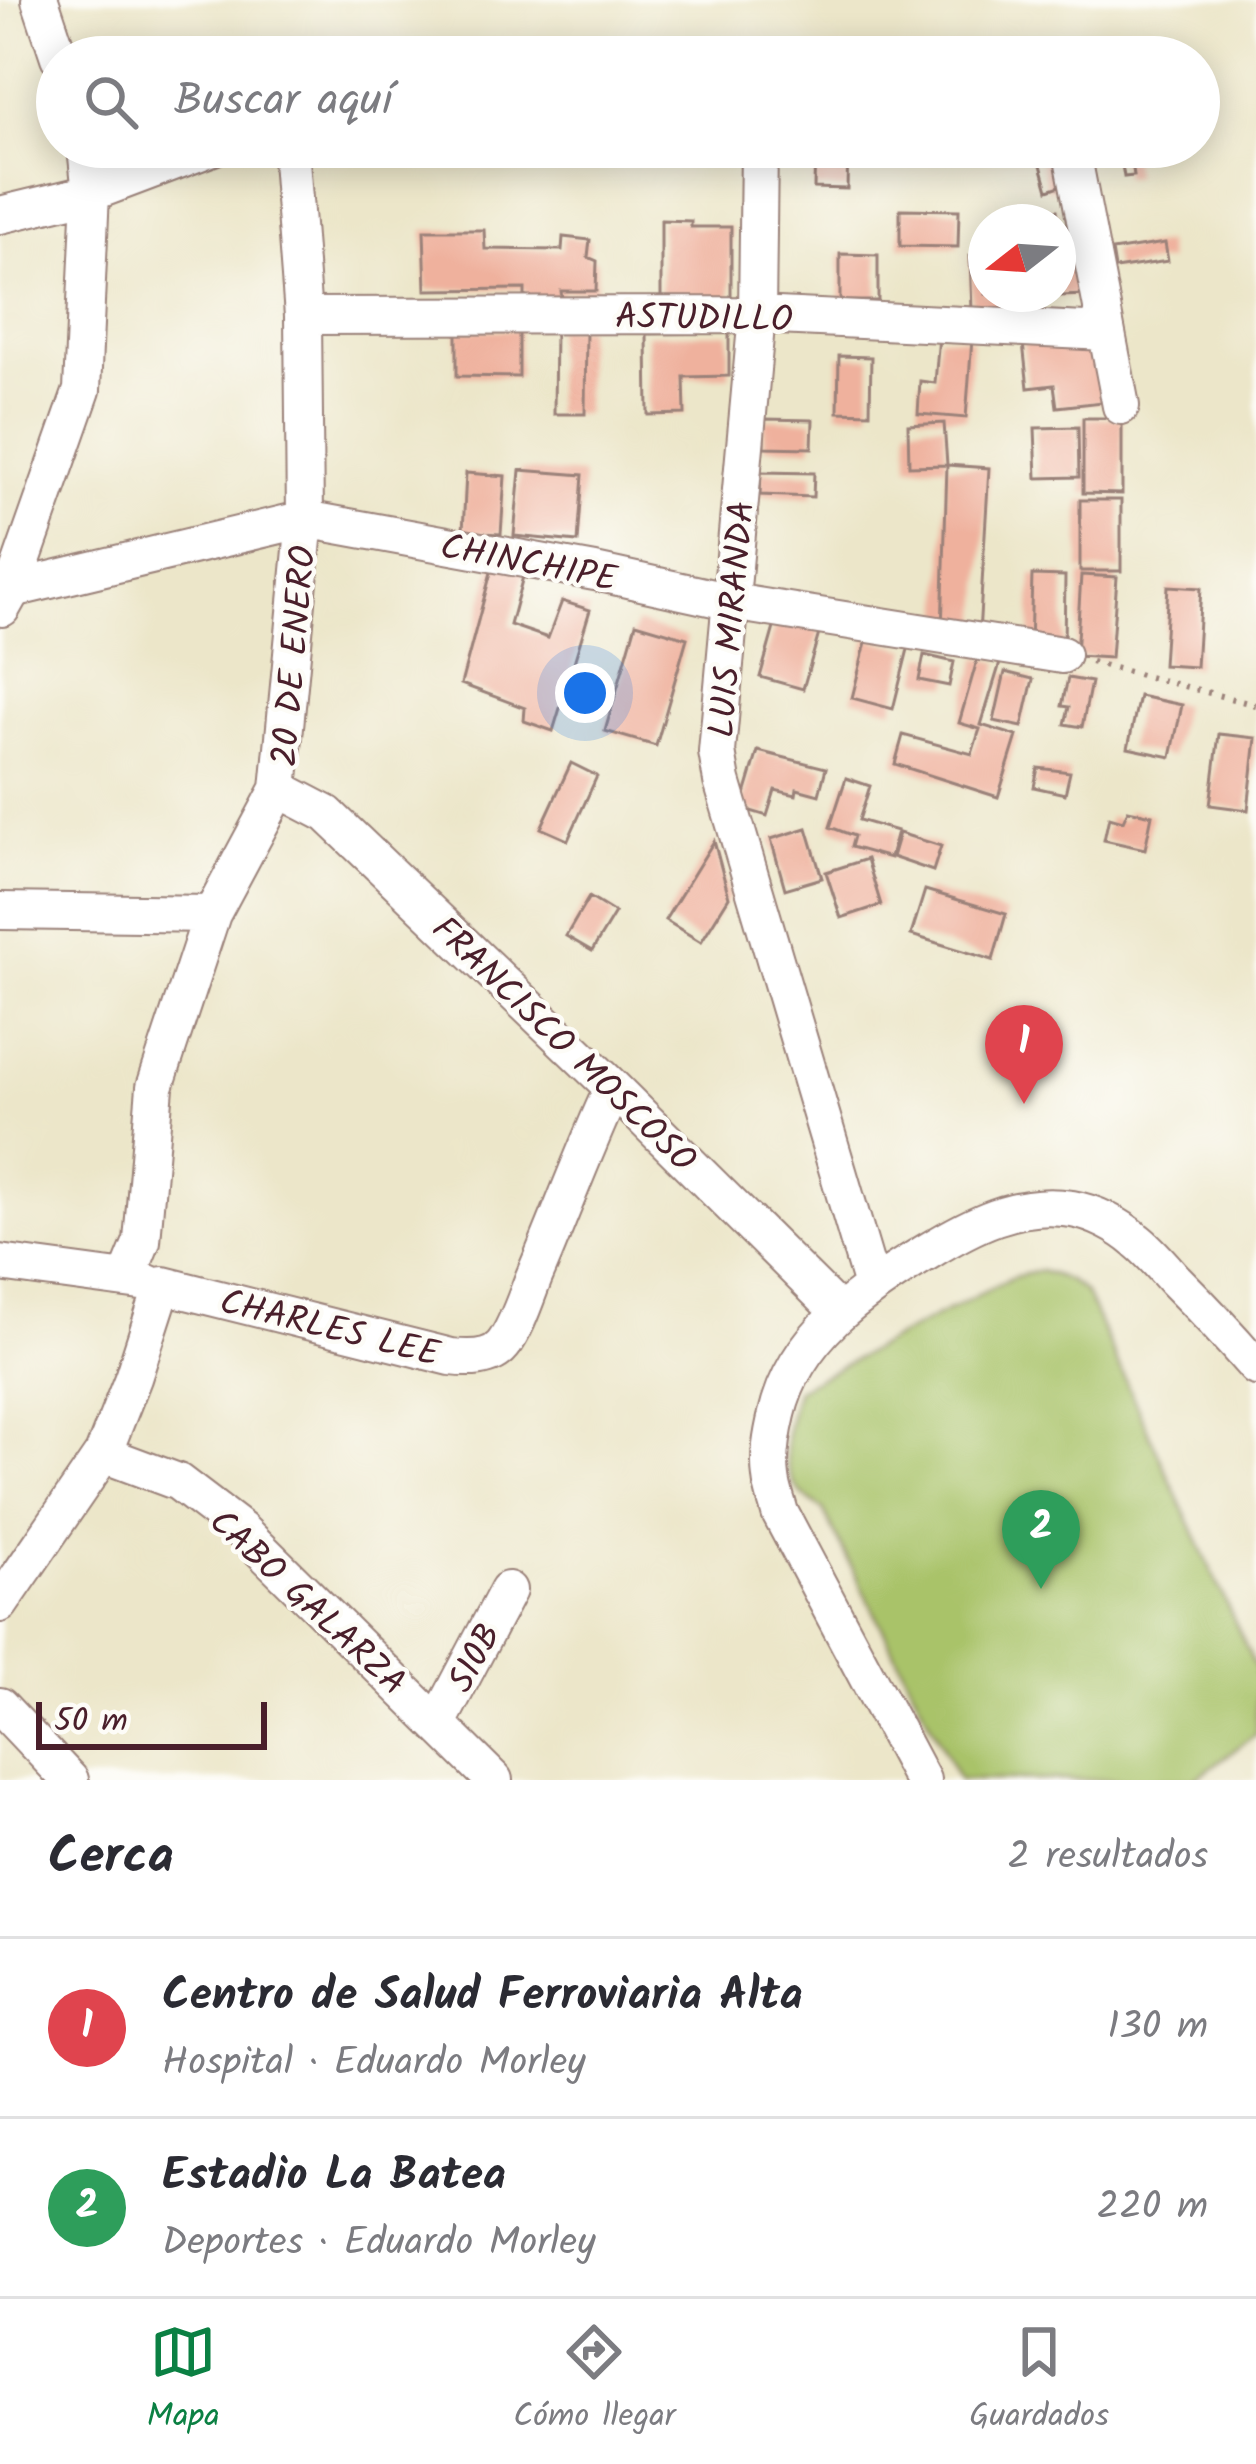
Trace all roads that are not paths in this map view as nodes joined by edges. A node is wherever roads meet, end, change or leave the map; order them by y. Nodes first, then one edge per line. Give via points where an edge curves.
1 (40, 0) edge
2 (52, 36) edge
3 (88, 168) edge
4 (157, 168) edge
5 (292, 168) edge
6 (759, 168) edge
7 (1075, 168) edge
8 (91, 193) junction
9 (0, 215) edge
10 (758, 315) junction
11 (303, 316) junction
12 (1106, 332) junction
13 (1120, 406) dead end
14 (305, 519) junction
15 (4, 599) edge
16 (732, 602) junction
17 (1062, 655) road end
18 (279, 789) junction
19 (0, 911) edge
20 (212, 914) junction
21 (613, 1088) junction
22 (9, 1264) edge
23 (126, 1280) junction
24 (164, 1285) junction
25 (872, 1286) junction
26 (0, 1298) edge
27 (839, 1312) junction
28 (1256, 1367) edge
29 (103, 1454) junction
30 (508, 1590) dead end
31 (0, 1604) edge
32 (0, 1706) edge
33 (438, 1723) junction
34 (70, 1780) edge
35 (494, 1780) edge
36 (922, 1780) edge

1 - 2 street
3 - 8 street
4 - 8 street
5 - 11 street, 20 DE ENERO
6 - 10 street, LUIS MIRANDA
7 - 12 street
8 - 9 street
8 - 15 street via 82,390
10 - 11 street, ASTUDILLO
10 - 12 street, ASTUDILLO
10 - 16 street, LUIS MIRANDA
11 - 14 street, 20 DE ENERO
12 - 13 street
14 - 15 street, CHINCHIPE
14 - 16 street, CHINCHIPE
14 - 18 street, 20 DE ENERO
16 - 17 street, CHINCHIPE
16 - 25 street, LUIS MIRANDA via 718,725 722,781
18 - 20 street, 20 DE ENERO
18 - 21 street, FRANCISCO MOSCOSO via 327,814
19 - 20 street
20 - 23 street, 20 DE ENERO via 155,1087 142,1241
21 - 24 street, CHARLES LEE via 524,1301 502,1348 491,1353 451,1357
21 - 27 street, FRANCISCO MOSCOSO
22 - 23 street, CHARLES LEE
22 - 26 street
23 - 24 street, CHARLES LEE
24 - 29 street
25 - 27 street
25 - 28 street via 985,1220 1073,1209 1136,1239
27 - 36 street via 801,1354 781,1393 771,1478 780,1513
29 - 31 street
29 - 33 street, CABO GALARZA via 178,1482 241,1530
30 - 33 street, S10B
32 - 34 street
33 - 35 street, CABO GALARZA

